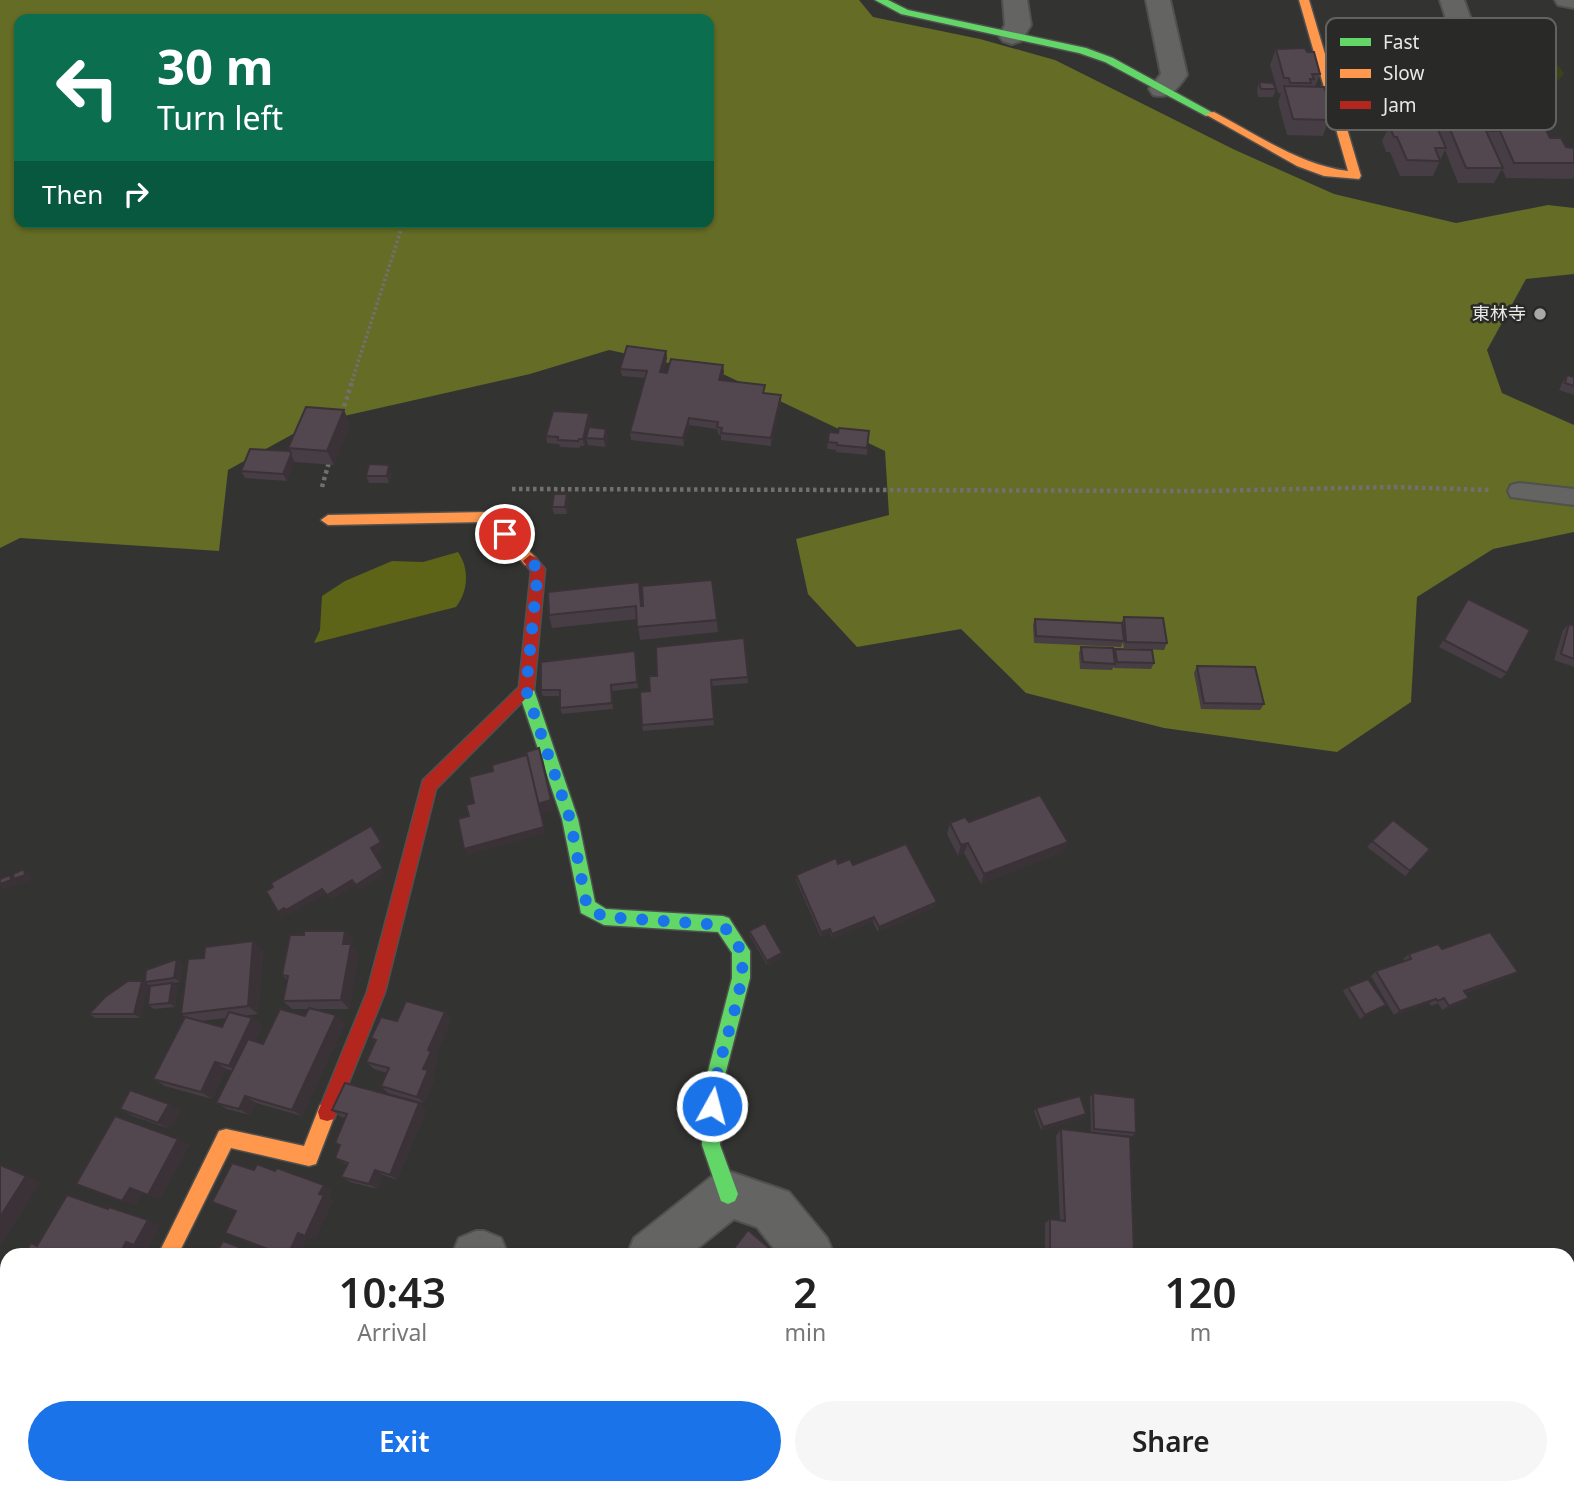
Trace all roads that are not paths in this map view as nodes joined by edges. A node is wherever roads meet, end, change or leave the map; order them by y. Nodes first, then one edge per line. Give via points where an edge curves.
1 (880, 0) edge
2 (1015, 0) edge
3 (1158, 0) edge
4 (1304, 0) edge
5 (1452, 0) edge
6 (1567, 0) edge
7 (1574, 1) edge
8 (1458, 18) edge
9 (1012, 36) junction
10 (1326, 72) edge
11 (1163, 89) junction
12 (1342, 130) edge
13 (1519, 491) road end
14 (1574, 497) edge
15 (328, 520) dead end
16 (526, 690) junction
17 (729, 1194) junction
18 (171, 1248) edge
19 (660, 1248) edge
20 (804, 1248) edge

1 - 9 street via 905,12
2 - 9 street via 1018,25
3 - 11 street via 1174,75
4 - 10 street
5 - 8 street
6 - 7 street
9 - 11 street via 1082,50
11 - 12 street via 1301,163 1355,176
13 - 14 lane
15 - 16 street via 488,517 538,569
16 - 17 street via 570,819 587,907 604,917 723,925 741,951 741,978 713,1087 712,1145
16 - 18 street via 429,785 376,992 309,1157 226,1138
17 - 19 street
17 - 20 street via 772,1209

